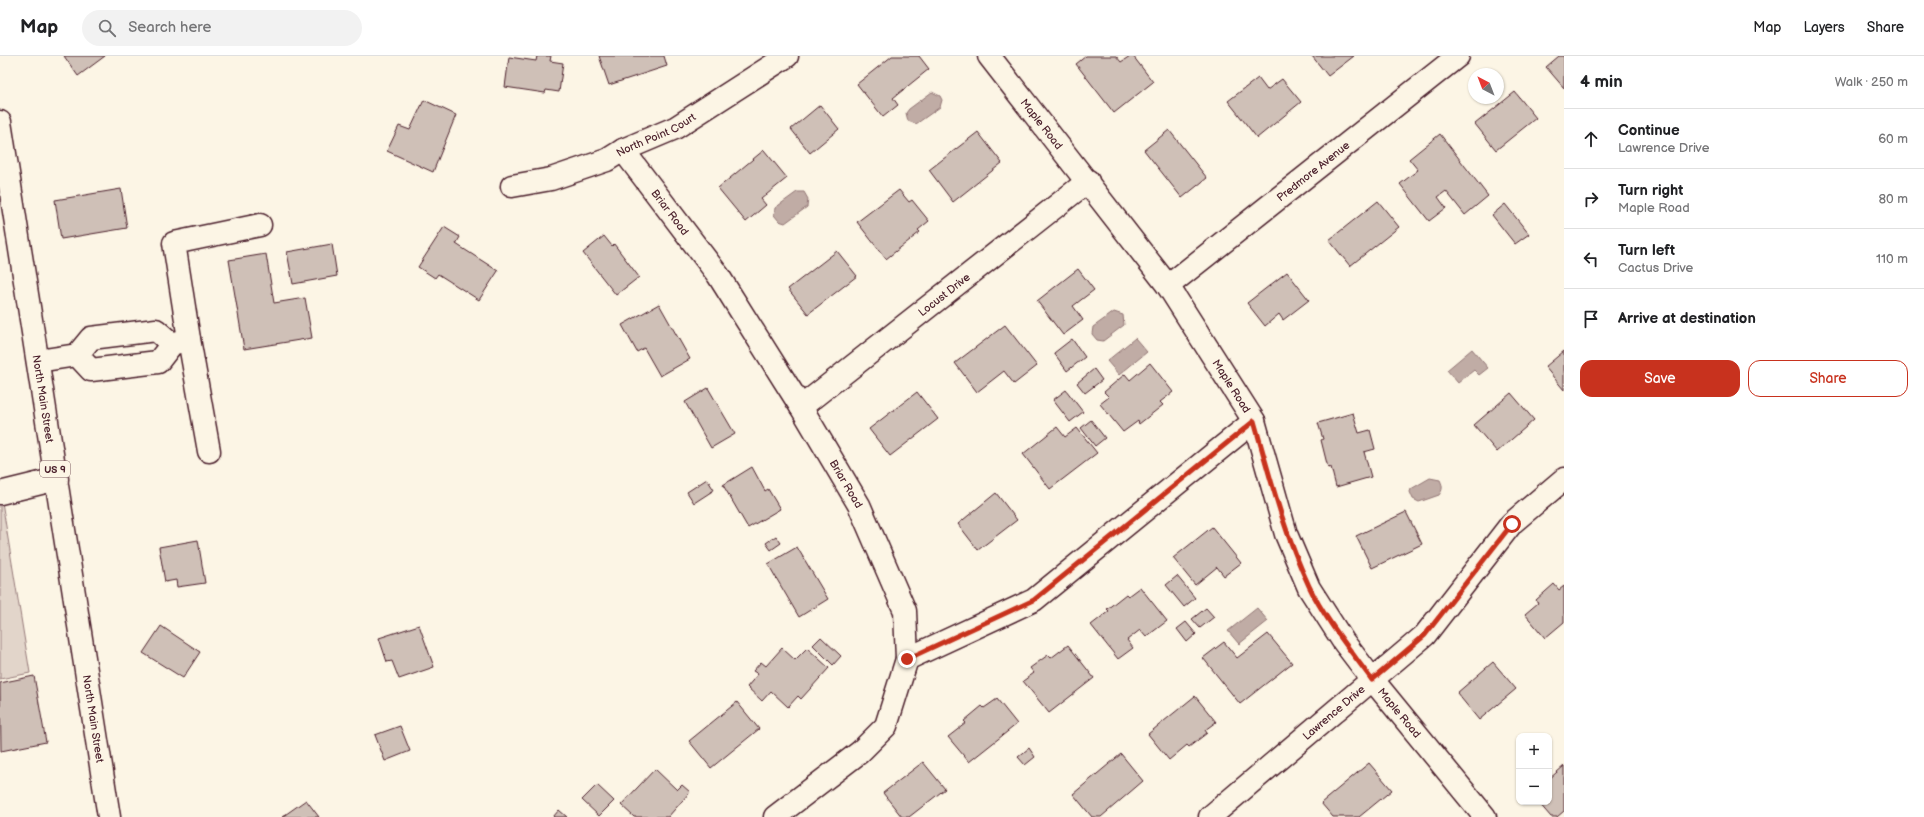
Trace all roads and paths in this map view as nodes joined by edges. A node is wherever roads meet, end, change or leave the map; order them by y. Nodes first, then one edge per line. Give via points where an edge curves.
1 (787, 56) edge
2 (1458, 56) edge
3 (995, 58) edge
4 (0, 122) edge
5 (623, 150) junction
6 (1088, 181) junction
7 (512, 186) dead end
8 (260, 225) dead end
9 (1168, 286) junction
10 (180, 342) junction
11 (77, 355) junction
12 (38, 360) junction
13 (801, 407) junction
14 (1254, 421) junction
15 (210, 451) dead end
16 (1564, 478) edge
17 (57, 479) junction
18 (0, 493) edge
19 (907, 659) junction
20 (1372, 680) junction
21 (109, 817) edge
22 (775, 817) edge
23 (1210, 817) edge
24 (1485, 817) edge

1 - 5 main road, North Point Court via 675,128
2 - 9 main road, Predmore Avenue
3 - 6 main road, Maple Road
4 - 12 main road, North Main Street / US 9
5 - 7 main road, North Point Court via 607,160 551,179
5 - 13 main road, Briar Road via 718,275
6 - 9 main road, Maple Road
6 - 13 main road, Locust Drive
8 - 10 main road via 174,243
9 - 14 main road, Maple Road
10 - 11 main road via 156,330 91,338
10 - 11 main road via 158,362 91,370
10 - 15 main road
11 - 12 main road
12 - 17 main road, North Main Street / US 9
13 - 19 main road, Briar Road via 859,505 905,611
14 - 19 main road via 1034,600
14 - 20 main road, Maple Road via 1286,534 1310,588 1343,641
16 - 20 main road, Lawrence Drive via 1512,524 1425,635
17 - 18 main road
17 - 21 main road, North Main Street / US 9
19 - 22 main road, Briar Road via 886,726 860,752
20 - 23 main road, Lawrence Drive
20 - 24 main road, Maple Road

